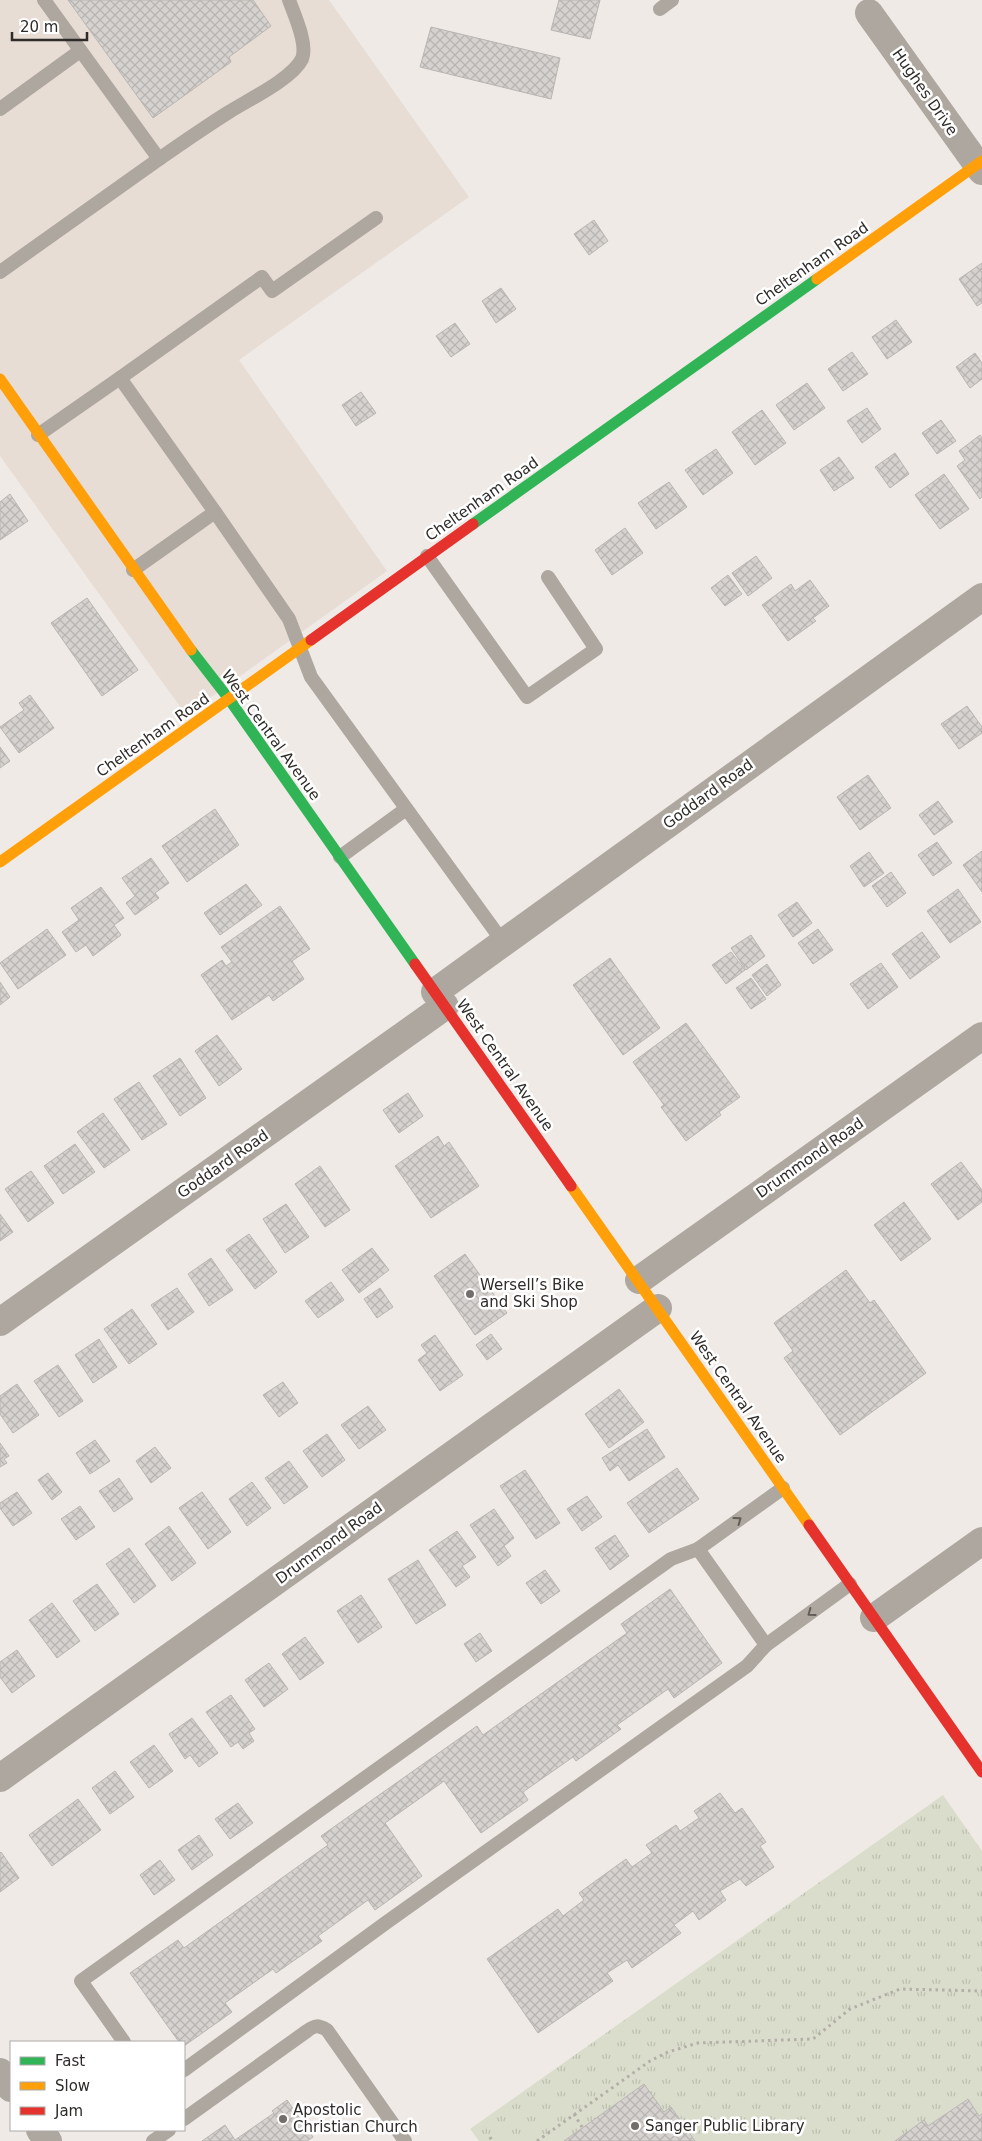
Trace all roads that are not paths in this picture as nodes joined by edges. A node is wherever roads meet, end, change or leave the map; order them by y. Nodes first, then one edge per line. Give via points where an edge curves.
1 (44, 0) edge
2 (289, 0) edge
3 (672, 0) edge
4 (660, 9) dead end
5 (869, 13) dead end
6 (80, 51) junction
7 (0, 109) edge
8 (159, 159) junction
9 (980, 165) edge
10 (376, 218) dead end
11 (0, 272) edge
12 (120, 378) junction
13 (4, 394) edge
14 (38, 435) junction
15 (215, 512) junction
16 (427, 556) junction
17 (133, 570) junction
18 (548, 577) dead end
19 (982, 597) edge
20 (299, 648) junction
21 (230, 699) junction
22 (406, 809) junction
23 (340, 857) junction
24 (0, 862) edge
25 (503, 942) junction
26 (440, 999) junction
27 (982, 1036) edge
28 (639, 1280) junction
29 (658, 1308) junction
30 (0, 1322) edge
31 (782, 1488) junction
32 (982, 1541) edge
33 (698, 1549) junction
34 (850, 1584) junction
35 (874, 1618) junction
36 (766, 1645) junction
37 (982, 1772) edge
38 (0, 1778) edge
39 (123, 2041) edge
40 (185, 2069) edge
41 (0, 2072) edge
42 (10, 2087) edge
43 (185, 2118) edge
44 (168, 2131) edge
45 (153, 2141) edge
46 (405, 2141) edge

1 - 6 lane
2 - 8 lane via 299,27 302,58 280,81
3 - 4 lane
5 - 9 street, Hughes Drive
6 - 7 lane
6 - 8 lane
8 - 11 lane
9 - 16 main road, Cheltenham Road
10 - 12 lane via 272,291 262,277
12 - 14 lane
12 - 15 lane
13 - 14 main road, West Central Avenue
14 - 17 main road, West Central Avenue
15 - 17 lane
15 - 20 lane via 289,619
16 - 18 lane via 527,697 596,648
16 - 20 main road, Cheltenham Road
17 - 21 main road, West Central Avenue via 206,672
19 - 25 street, Goddard Road
20 - 21 main road, Cheltenham Road
20 - 22 lane via 311,677
21 - 23 main road, West Central Avenue
21 - 24 main road, Cheltenham Road
22 - 23 lane
22 - 25 lane
23 - 26 main road, West Central Avenue
25 - 26 street, Goddard Road
26 - 28 main road, West Central Avenue
26 - 30 street, Goddard Road
27 - 28 street, Drummond Road
28 - 29 main road, West Central Avenue
29 - 31 main road, West Central Avenue
29 - 38 street, Drummond Road
33 -> 31 lane
31 - 34 main road, West Central Avenue
32 - 35 street
33 - 36 lane
33 - 39 lane via 671,1559 81,1981
34 - 35 main road, West Central Avenue
34 -> 36 lane
35 - 37 main road, West Central Avenue
36 - 40 lane via 747,1666
41 - 42 street
43 - 46 lane via 306,2031 320,2026 327,2030
44 - 45 lane

